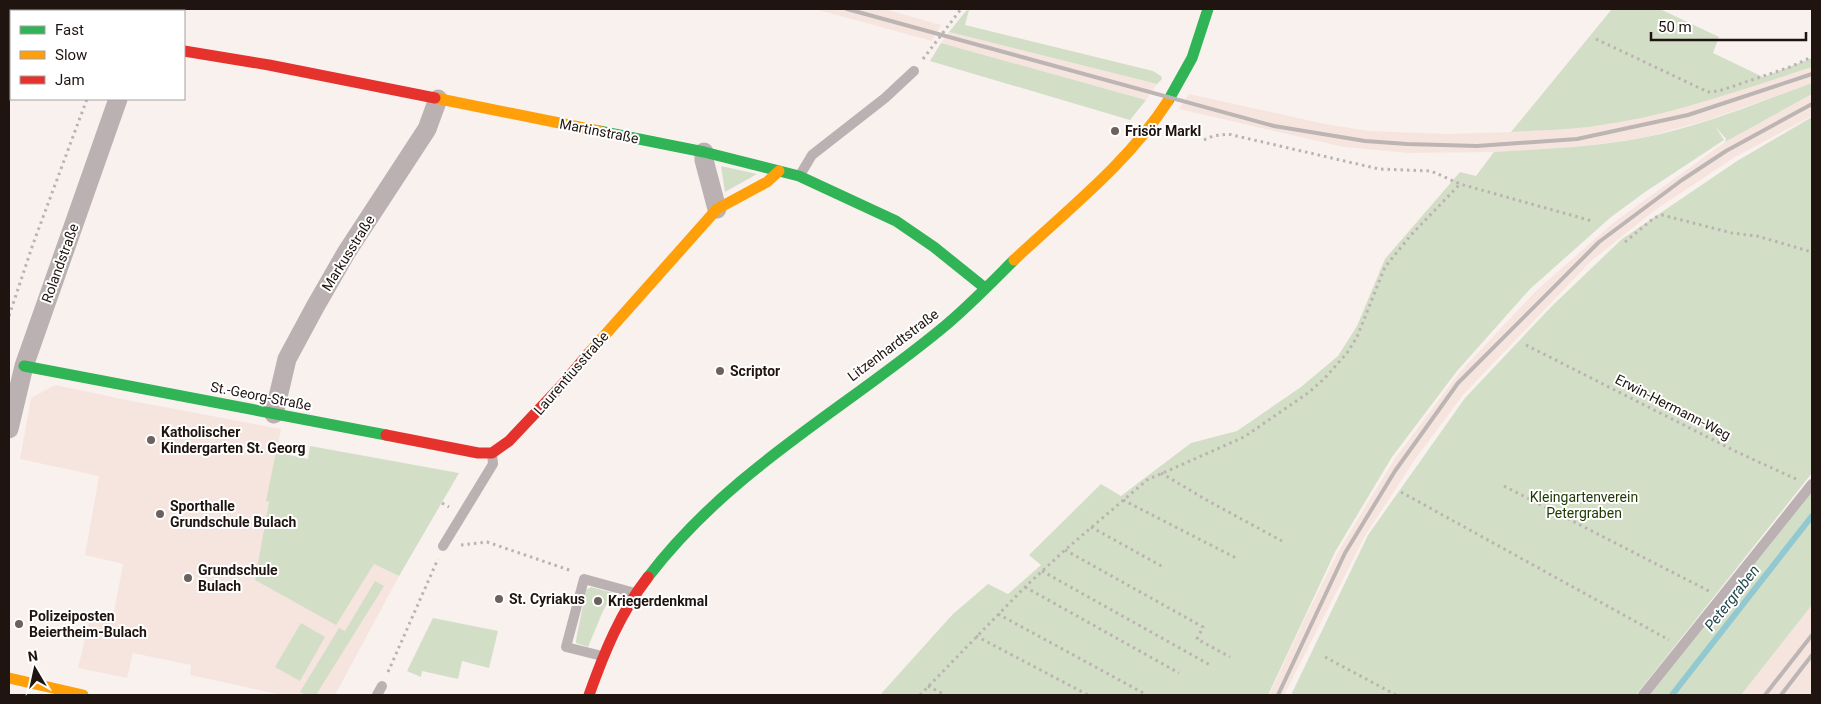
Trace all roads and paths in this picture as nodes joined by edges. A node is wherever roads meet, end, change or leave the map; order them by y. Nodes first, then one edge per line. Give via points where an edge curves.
1 (961, 9) edge
2 (1208, 9) edge
3 (1596, 39) dead end
4 (185, 51) edge
5 (1812, 57) edge
6 (914, 71) joint
7 (438, 99) junction
8 (87, 100) edge
9 (118, 100) edge
10 (1204, 140) dead end
11 (704, 152) junction
12 (779, 171) junction
13 (799, 176) junction
14 (1460, 184) junction
15 (716, 209) junction
16 (1592, 221) dead end
17 (1625, 242) dead end
18 (1812, 252) edge
19 (985, 288) junction
20 (9, 316) edge
21 (1526, 345) dead end
22 (24, 366) junction
23 (274, 414) junction
24 (9, 429) edge
25 (492, 453) junction
26 (1160, 472) junction
27 (1811, 485) edge
28 (1504, 486) dead end
29 (1401, 492) dead end
30 (1123, 500) junction
31 (1091, 527) junction
32 (1282, 541) dead end
33 (443, 546) junction
34 (1065, 550) junction
35 (1236, 558) dead end
36 (1165, 568) dead end
37 (1042, 571) junction
38 (584, 579) junction
39 (1025, 587) junction
40 (635, 593) junction
41 (1720, 598) junction
42 (998, 614) junction
43 (976, 636) junction
44 (1680, 647) junction
45 (603, 656) junction
46 (1230, 657) dead end
47 (1325, 658) dead end
48 (1210, 664) dead end
49 (1179, 673) dead end
50 (9, 678) edge
51 (928, 686) junction
52 (380, 691) edge
53 (83, 695) edge
54 (589, 695) edge
55 (920, 695) edge
56 (944, 695) edge
57 (1088, 695) edge
58 (1147, 695) edge
59 (1396, 695) edge
60 (1643, 695) edge

1 - 6 path
2 - 19 street, Litzenhardtstraße via 1192,58 1155,118 1119,162
3 - 5 path via 1708,92 1719,91
4 - 7 street, Martinstraße
6 - 13 lane via 812,155
7 - 11 street, Martinstraße
7 - 23 street, Markusstraße via 427,129 346,253 287,359
8 - 20 path
9 - 22 street, Rolandstraße
10 - 14 path via 1228,134 1379,168 1430,171
11 - 12 street, Martinstraße
11 - 15 street
12 - 13 street, Martinstraße
12 - 15 street, Laurentiusstraße via 767,182
13 - 19 street, Martinstraße via 896,221
14 - 16 path
14 - 26 path via 1385,267 1356,338 1324,379 1308,394 1244,437
15 - 25 street, Laurentiusstraße via 562,386 510,441
17 - 18 path via 1654,218 1662,216 1757,236
19 - 40 street, Litzenhardtstraße via 941,330 714,502 683,533
21 - 27 path, Erwin-Hermann-Weg
22 - 23 street, St.-Georg-Straße
22 - 24 street, Rolandstraße
23 - 25 street, St.-Georg-Straße
25 - 33 lane via 493,464
26 - 30 path
26 - 32 path
27 - 41 lane
28 - 41 path
29 - 44 path
30 - 31 path
30 - 35 path
31 - 34 path
31 - 36 path
33 - 38 path via 487,542 571,570
33 - 52 path
34 - 37 path
34 - 46 path via 1203,627 1197,638
37 - 39 path
37 - 48 path
38 - 40 lane
38 - 45 lane via 566,647
39 - 42 path
39 - 49 path
40 - 45 street, Litzenhardtstraße
41 - 44 lane
42 - 43 path
42 - 58 path
43 - 51 path
43 - 57 path
44 - 60 lane
45 - 54 street, Litzenhardtstraße
47 - 59 path
50 - 53 street
51 - 55 path
51 - 56 path

